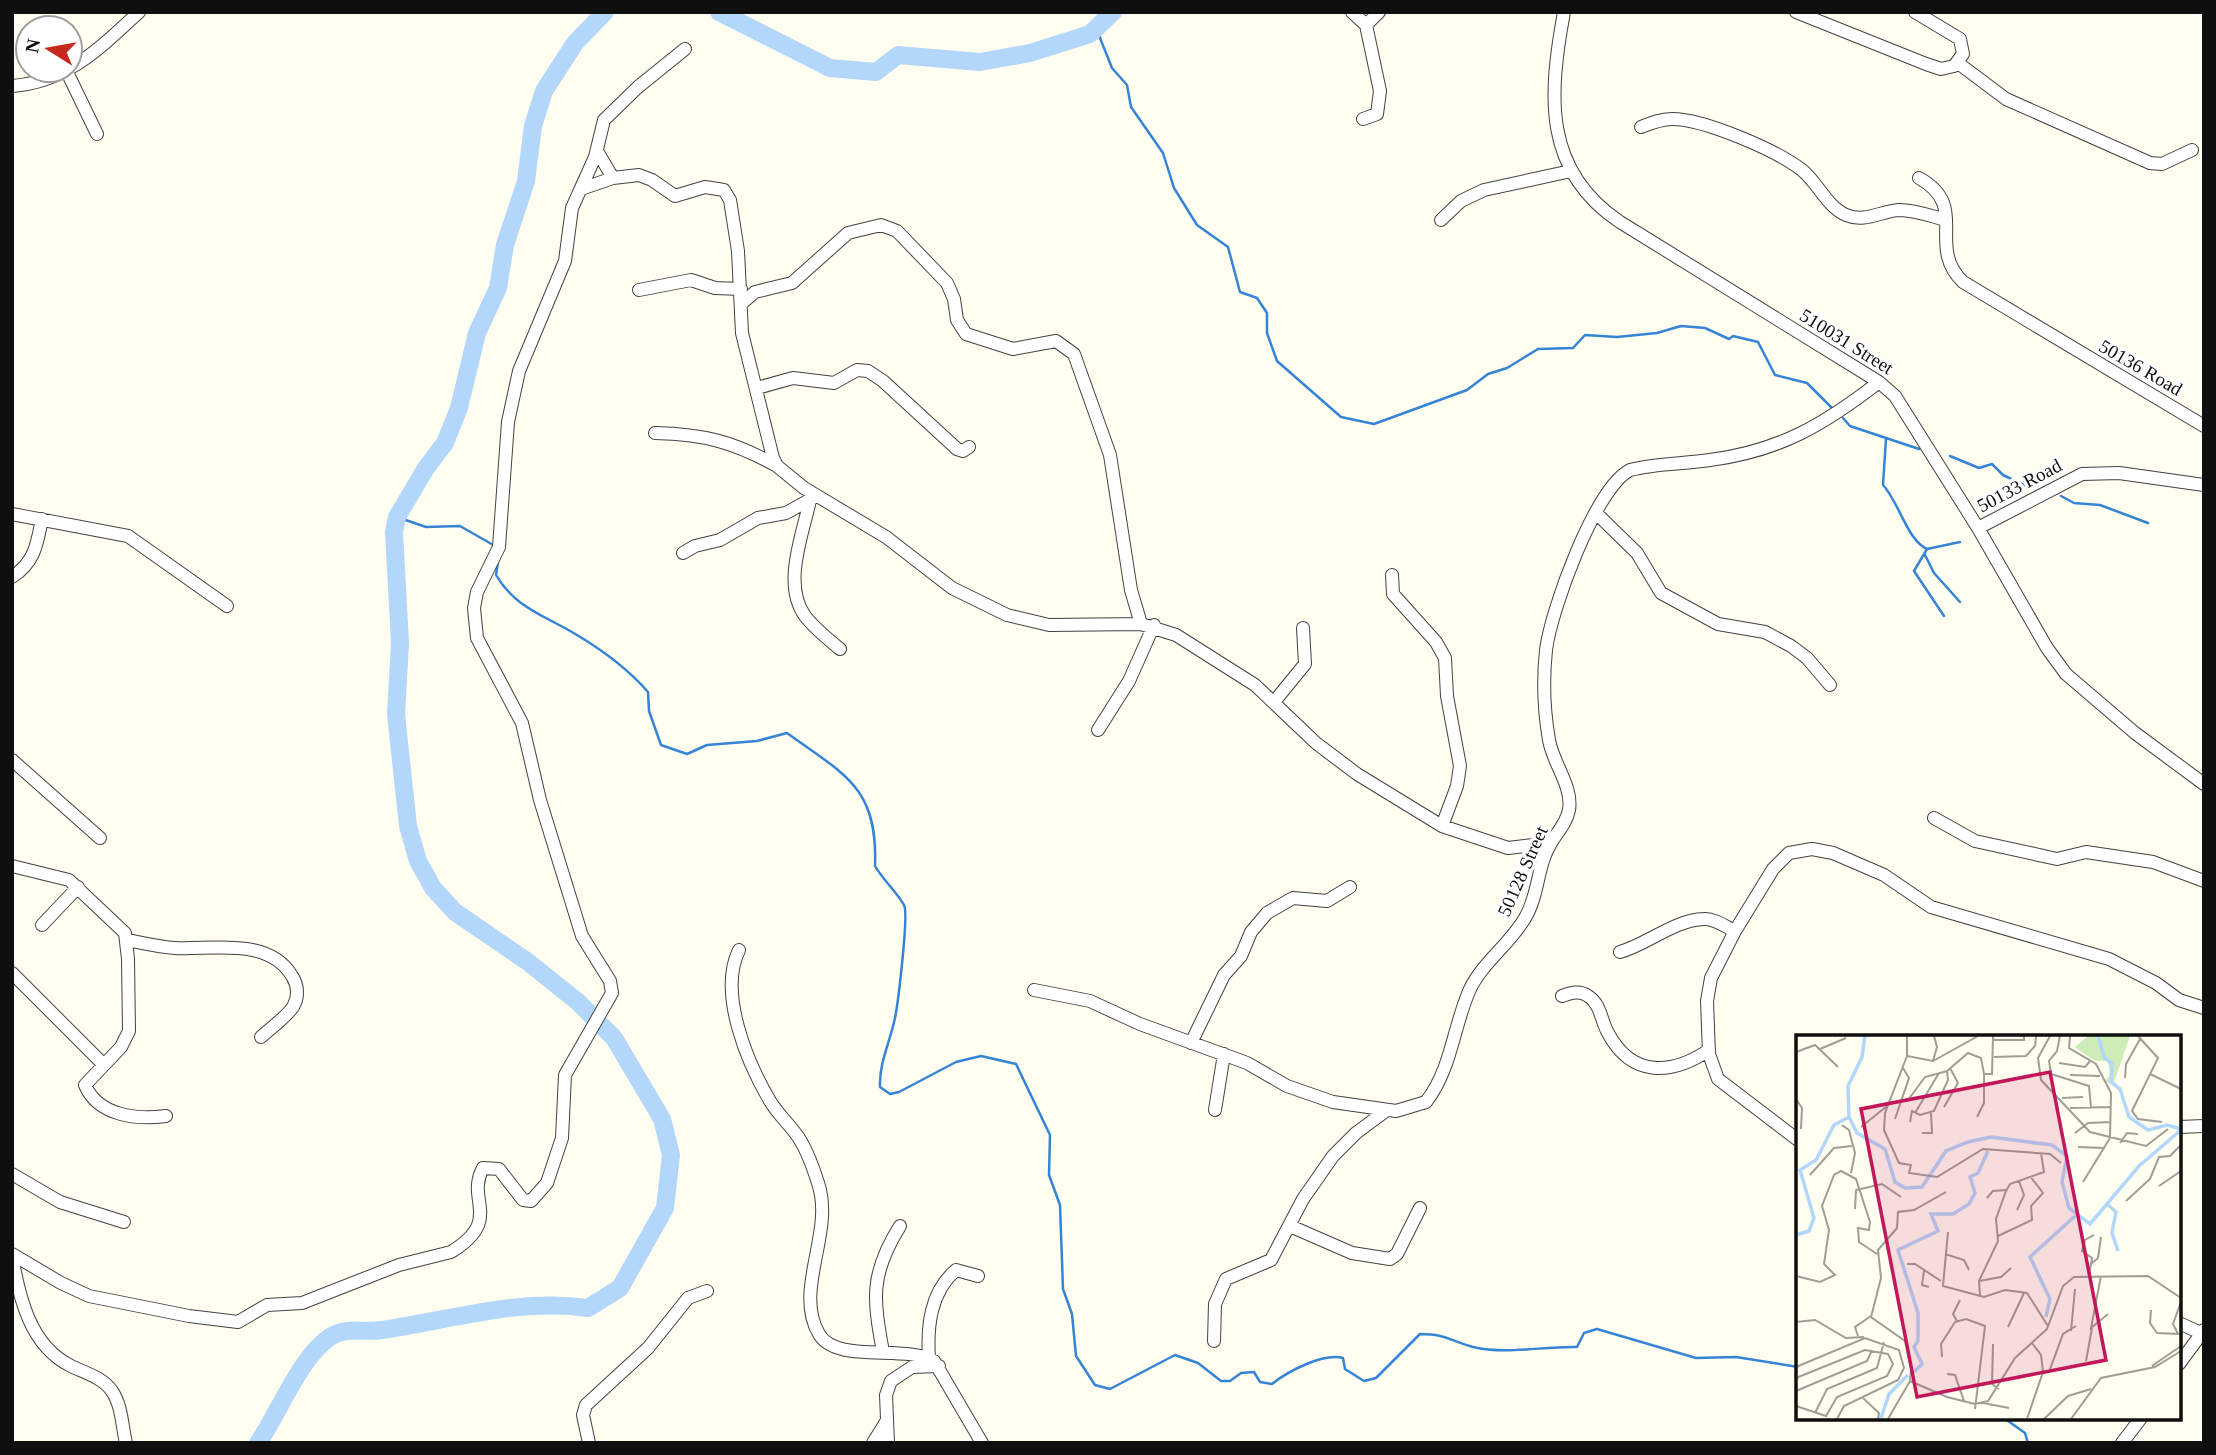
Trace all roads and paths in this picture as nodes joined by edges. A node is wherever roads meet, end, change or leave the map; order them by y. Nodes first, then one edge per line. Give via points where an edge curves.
1 (139, 12) edge
2 (1352, 12) edge
3 (1379, 12) edge
4 (1564, 12) edge
5 (1796, 12) edge
6 (1915, 12) edge
7 (1366, 25) junction
8 (685, 49) dead end
9 (84, 61) edge
10 (1958, 62) junction
11 (73, 84) edge
12 (1363, 119) dead end
13 (1641, 127) dead end
14 (97, 134) dead end
15 (2192, 150) dead end
16 (597, 151) junction
17 (1571, 171) junction
18 (613, 178) junction
19 (1919, 178) dead end
20 (581, 189) junction
21 (1441, 220) dead end
22 (1946, 220) junction
23 (741, 289) junction
24 (639, 290) dead end
25 (741, 304) junction
26 (1879, 382) junction
27 (757, 388) junction
28 (2204, 426) edge
29 (655, 433) dead end
30 (969, 447) dead end
31 (777, 466) junction
32 (2204, 485) edge
33 (813, 498) junction
34 (1596, 513) junction
35 (12, 514) edge
36 (42, 519) junction
37 (1978, 528) junction
38 (683, 553) dead end
39 (1392, 575) dead end
40 (12, 577) edge
41 (227, 606) dead end
42 (1147, 624) junction
43 (1303, 628) dead end
44 (840, 649) dead end
45 (1830, 685) dead end
46 (1274, 702) junction
47 (1098, 730) dead end
48 (12, 760) edge
49 (2204, 784) edge
50 (1934, 818) dead end
51 (1442, 826) junction
52 (100, 838) dead end
53 (1551, 843) junction
54 (12, 866) edge
55 (2204, 881) edge
56 (78, 887) junction
57 (1350, 887) dead end
58 (42, 925) dead end
59 (1735, 931) junction
60 (127, 940) junction
61 (739, 950) dead end
62 (1620, 952) dead end
63 (12, 973) edge
64 (1034, 990) dead end
65 (1562, 996) dead end
66 (2204, 1008) edge
67 (261, 1037) dead end
68 (1191, 1044) junction
69 (1709, 1050) junction
70 (1224, 1054) junction
71 (103, 1064) junction
72 (1215, 1110) dead end
73 (1387, 1110) junction
74 (166, 1116) dead end
75 (2204, 1126) edge
76 (2181, 1127) edge
77 (1796, 1138) edge
78 (12, 1174) edge
79 (1420, 1208) dead end
80 (124, 1222) dead end
81 (900, 1226) dead end
82 (1290, 1226) junction
83 (12, 1254) edge
84 (978, 1276) dead end
85 (707, 1291) dead end
86 (2181, 1324) edge
87 (2203, 1331) edge
88 (1214, 1341) dead end
89 (883, 1352) junction
90 (2181, 1361) edge
91 (934, 1362) junction
92 (2139, 1420) edge
93 (887, 1422) junction
94 (126, 1443) edge
95 (589, 1443) edge
96 (873, 1443) edge
97 (888, 1443) edge
98 (982, 1443) edge
99 (2122, 1443) edge

1 - 9 street
2 - 7 street
3 - 7 street
4 - 17 street, 510031 Street via 1553,86 1557,129
5 - 10 street via 1926,64 1948,69
6 - 10 street via 1960,39 1963,54
7 - 12 street via 1381,100 1377,114
8 - 16 street via 611,111 600,131
10 - 15 street via 2006,99 2150,163 2162,164
11 - 14 street
13 - 22 street via 1681,120 1743,141 1799,168 1832,205 1849,216 1865,218 1903,210
16 - 18 street
16 - 20 street
17 - 21 street via 1484,190 1461,201
17 - 26 street, 510031 Street via 1604,212
18 - 20 street
18 - 23 street via 646,176 674,196 705,187 724,190 730,200
19 - 22 street, 50136 Road via 1939,192
20 - 83 street via 572,208 565,261 513,392 499,547 477,592 473,616 477,638 522,723 540,800 582,936 610,981 612,993 565,1075 562,1138 547,1183 531,1201 523,1200 499,1169 483,1168 478,1177 480,1223 457,1248 356,1280 302,1303 267,1305 238,1322 89,1296
22 - 28 street, 50136 Road via 1945,244 1956,275 1978,293
23 - 24 street via 715,288 691,280
23 - 25 street
25 - 27 street via 742,333
25 - 42 street via 755,292 792,283 848,233 881,225 897,231 947,283 957,320 966,334 1013,349 1056,341 1070,348 1110,455 1131,590
26 - 34 street, 50128 Street via 1833,418 1779,445 1734,457 1630,470 1611,485
26 - 37 street, 510031 Street via 1895,396
27 - 30 street via 793,378 834,383 857,370 868,371 957,449
27 - 31 street
29 - 31 street via 689,433 728,442
31 - 33 street
32 - 37 street, 50133 Road via 2119,473 2082,474
33 - 38 street via 786,513 752,520 720,540
33 - 42 street via 886,537 952,588 1007,615 1049,625
33 - 44 street via 797,561 795,592 805,616
34 - 45 street via 1637,553 1661,593 1718,624 1765,632 1791,646
34 - 53 street, 50128 Street via 1562,589 1546,650 1549,740 1570,804 1564,825
35 - 36 street
36 - 40 street via 33,558
36 - 41 street via 128,536
37 - 49 street, 510031 Street via 2066,674
39 - 51 street via 1393,594 1445,658 1460,766
42 - 46 street via 1239,674
42 - 47 street via 1129,681
43 - 46 street via 1305,664
46 - 51 street via 1357,774
48 - 52 street
50 - 55 street via 1975,841 2057,859 2086,852 2153,862
51 - 53 street via 1508,848
53 - 73 street, 50128 Street via 1526,917 1469,992 1433,1094 1420,1107
54 - 56 street via 62,876
56 - 58 street
56 - 60 street via 116,921
57 - 68 street via 1327,901 1293,898 1267,913 1224,975
59 - 62 street via 1704,919
59 - 66 street via 1780,860 1789,853 1812,849 1872,869 1931,907 2109,959 2179,1000
59 - 69 street via 1709,988
60 - 67 street via 176,948 237,948 281,963 295,979 296,999
60 - 71 street via 129,1031
61 - 89 street via 731,967 733,1010 769,1100 797,1135 824,1207 810,1294 819,1334 836,1348
63 - 71 street
64 - 68 street, 50128 Street via 1090,1001
65 - 69 street via 1578,992 1589,996 1612,1041 1652,1069 1672,1068
68 - 70 street, 50128 Street
69 - 77 street via 1718,1079
70 - 72 street
70 - 73 street, 50128 Street via 1304,1093
71 - 74 street via 86,1082 89,1094 106,1108 137,1117
73 - 82 street via 1339,1149
75 - 76 street
78 - 80 street via 60,1202
79 - 82 street via 1390,1259 1352,1253
81 - 89 street via 877,1273
82 - 88 street via 1271,1260 1233,1275 1220,1288 1214,1304
83 - 94 street via 21,1299 40,1340 57,1358 108,1386 121,1413
84 - 91 street via 956,1270 933,1306 927,1326
85 - 95 street via 688,1297 648,1348 586,1405 583,1415
86 - 87 street
87 - 90 street
89 - 91 street
91 - 93 street via 912,1367 891,1381 886,1395
91 - 98 street
92 - 99 street
93 - 96 street
93 - 97 street

